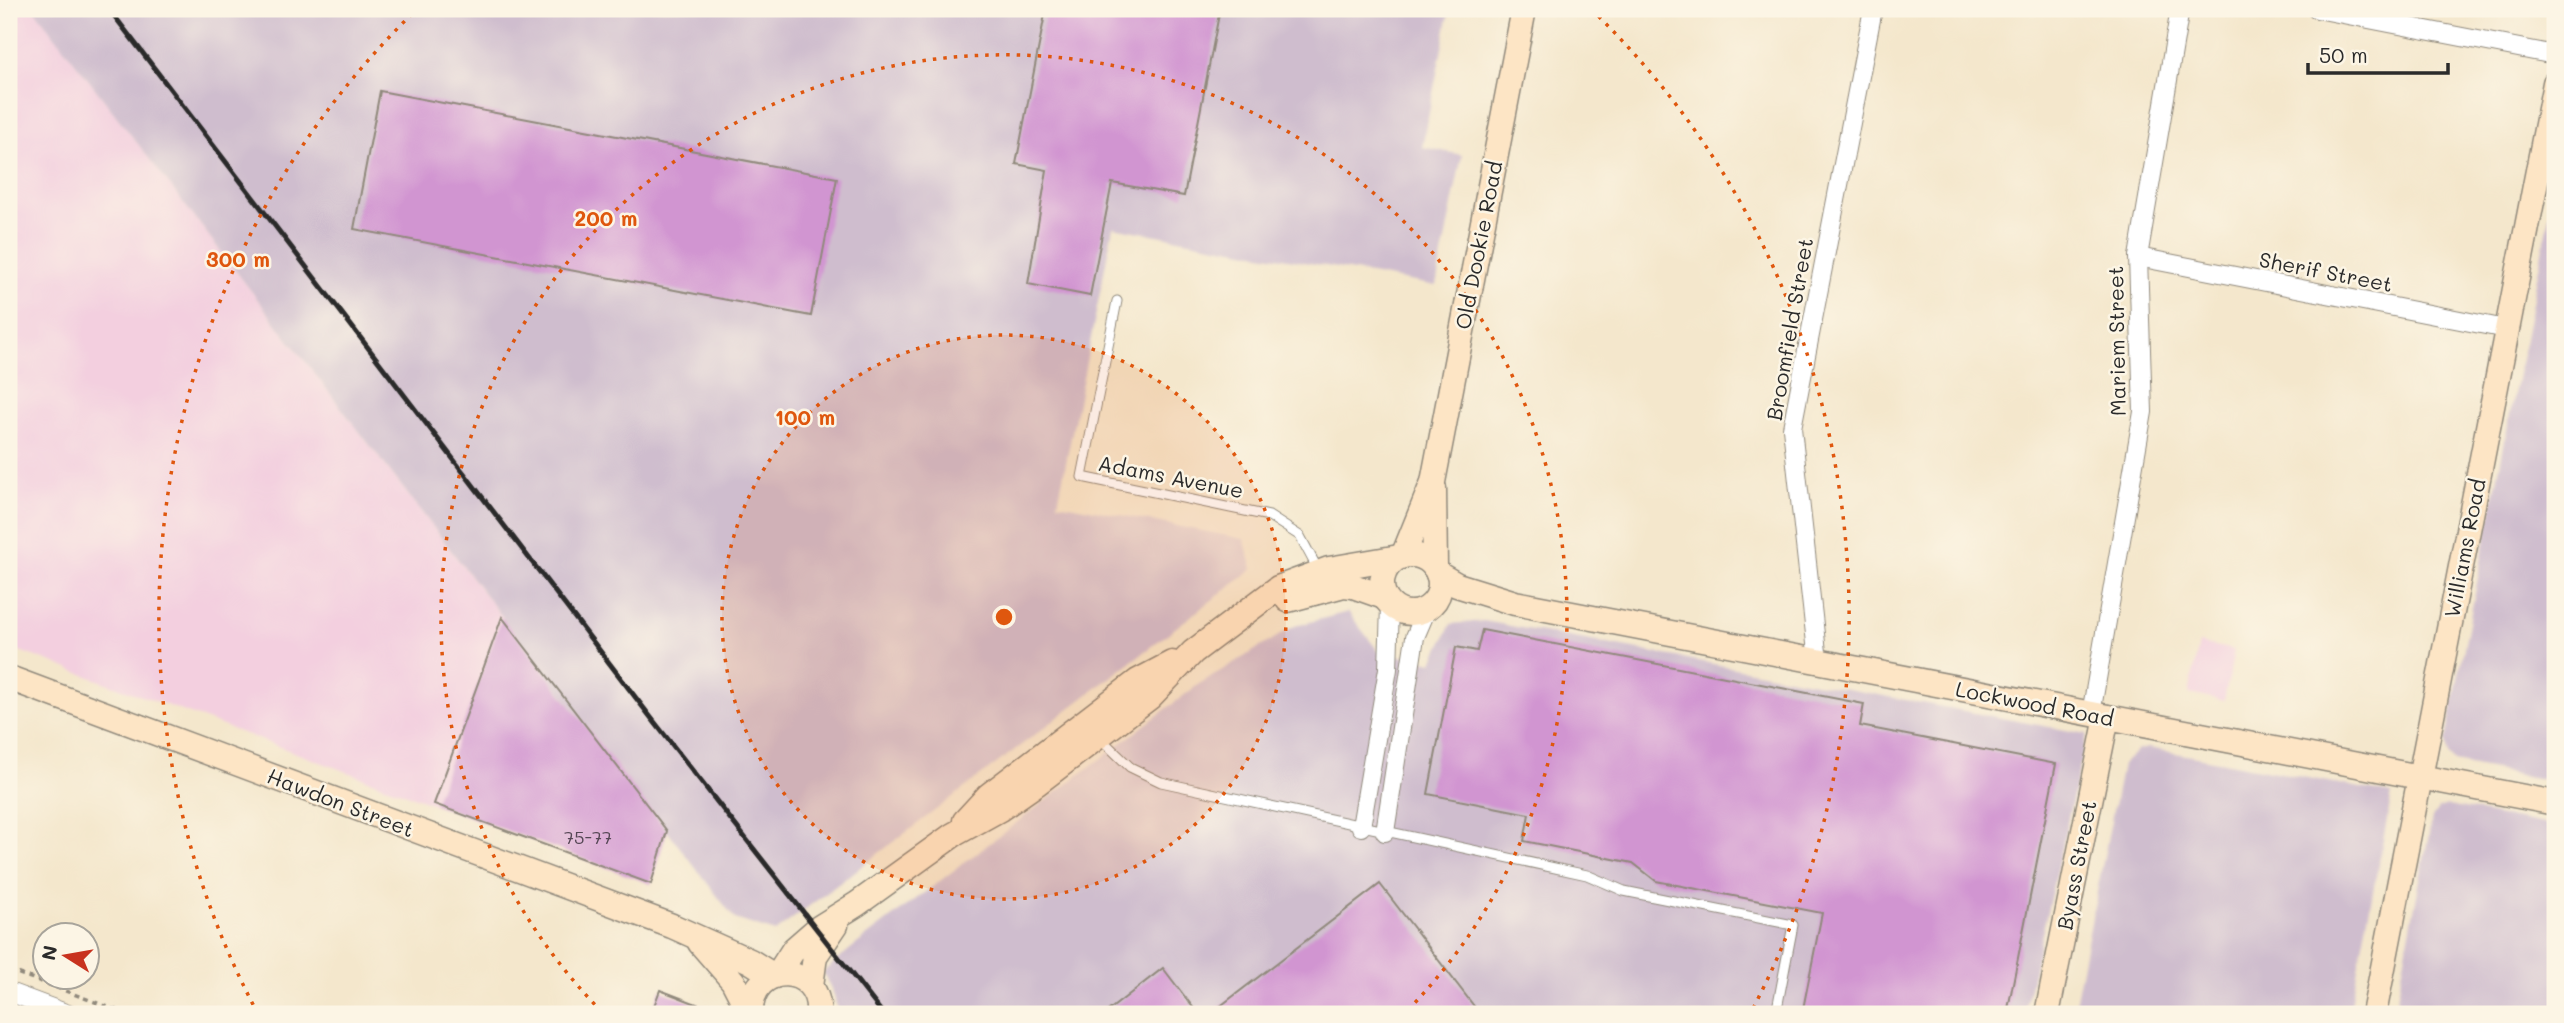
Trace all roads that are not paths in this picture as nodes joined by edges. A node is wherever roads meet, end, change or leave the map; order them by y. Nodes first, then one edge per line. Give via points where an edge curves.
1 (1524, 9) edge
2 (1873, 9) edge
3 (2180, 9) edge
4 (2317, 9) edge
5 (2555, 54) edge
6 (2555, 83) edge
7 (2138, 257) junction
8 (1116, 301) dead end
9 (2507, 329) junction
10 (1433, 482) junction
11 (1401, 557) junction
12 (1437, 571) junction
13 (1315, 573) junction
14 (1387, 601) junction
15 (1515, 603) junction
16 (1429, 607) junction
17 (1250, 610) junction
18 (1818, 661) junction
19 (9, 678) edge
20 (2099, 715) junction
21 (1093, 729) junction
22 (2420, 777) junction
23 (2555, 803) edge
24 (1361, 827) junction
25 (1385, 832) junction
26 (857, 905) junction
27 (673, 926) junction
28 (776, 975) junction
29 (9, 992) edge
30 (817, 1005) edge
31 (68, 1014) edge
32 (750, 1014) edge
33 (1776, 1014) edge
34 (2047, 1014) edge
35 (2374, 1014) edge

1 - 10 street, Old Dookie Road
2 - 18 street, Broomfield Street via 1792,428
3 - 7 street, Mariem Street
4 - 5 street
6 - 9 street, Williams Road
7 - 9 street, Sherif Street
7 - 20 street, Mariem Street via 2143,412
8 - 13 lane, Adams Avenue via 1082,477 1269,516 1300,536
9 - 22 street, Williams Road
10 - 11 street, Old Dookie Road
10 - 12 street, Old Dookie Road
11 - 12 street via 1424,558
11 - 13 street
11 - 14 street via 1385,570 1381,588
12 - 15 street, Lockwood Road via 1457,585
12 - 16 street via 1438,594
13 - 17 street via 1278,588
14 - 16 street via 1408,614
14 - 17 street via 1353,586 1337,585
14 - 24 street via 1388,669
15 - 16 street, Lockwood Road
15 - 18 street, Lockwood Road
16 - 25 street via 1415,637
17 - 21 street via 1193,652 1138,681
18 - 20 street, Lockwood Road
19 - 27 street, Hawdon Street
20 - 22 street, Lockwood Road
20 - 34 street, Byass Street
21 - 24 lane via 1130,767 1161,782
21 - 26 street via 1033,774 989,795 953,835
22 - 23 street, Lockwood Road
22 - 35 street, Williams Road
24 - 25 lane
25 - 33 lane via 1587,875 1624,891 1793,925
26 - 28 street via 817,929
26 - 30 street via 815,956
27 - 28 street, Hawdon Street
27 - 32 street, Hawdon Street via 716,960
28 - 30 street, Hawdon Street via 796,976
28 - 32 street via 758,986
29 - 31 street

